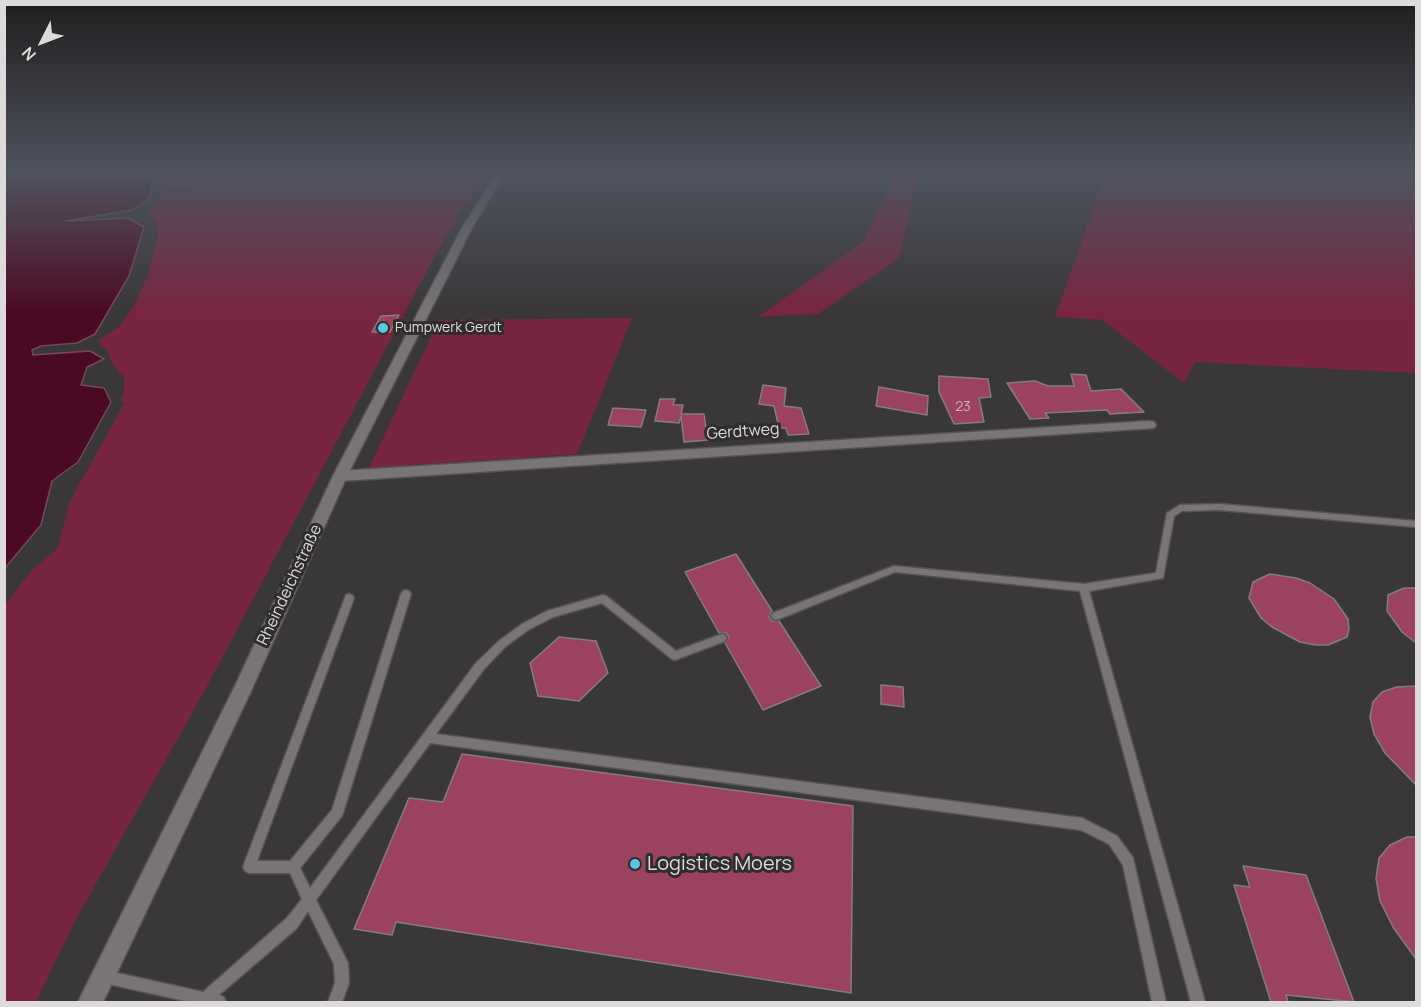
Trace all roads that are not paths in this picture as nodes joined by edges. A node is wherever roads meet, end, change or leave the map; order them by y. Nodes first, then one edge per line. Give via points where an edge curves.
1 (472, 220) edge
2 (1149, 425) dead end
3 (340, 476) junction
4 (1416, 525) edge
5 (1084, 588) junction
6 (406, 594) dead end
7 (349, 598) dead end
8 (776, 616) dead end
9 (722, 638) dead end
10 (427, 738) junction
11 (293, 867) junction
12 (310, 900) junction
13 (103, 976) junction
14 (205, 999) junction
15 (90, 1002) edge
16 (219, 1002) edge
17 (335, 1002) edge
18 (1159, 1002) edge
19 (1198, 1002) edge

1 - 3 main road, Rheindeichstraße
2 - 3 main road, Gerdtweg
3 - 13 main road, Rheindeichstraße via 242,691
4 - 5 lane via 1220,507 1180,508 1170,515 1160,576
5 - 8 lane via 894,569
5 - 19 lane
6 - 11 lane via 337,813
7 - 11 lane via 249,867
9 - 10 lane via 675,656 603,599 550,614 525,627 480,666
10 - 12 lane
10 - 18 lane via 1082,824 1113,840 1129,862
11 - 12 lane
12 - 14 lane via 292,923
12 - 17 lane via 340,963 342,983
13 - 14 lane
13 - 15 main road, Rheindeichstraße
14 - 16 lane

